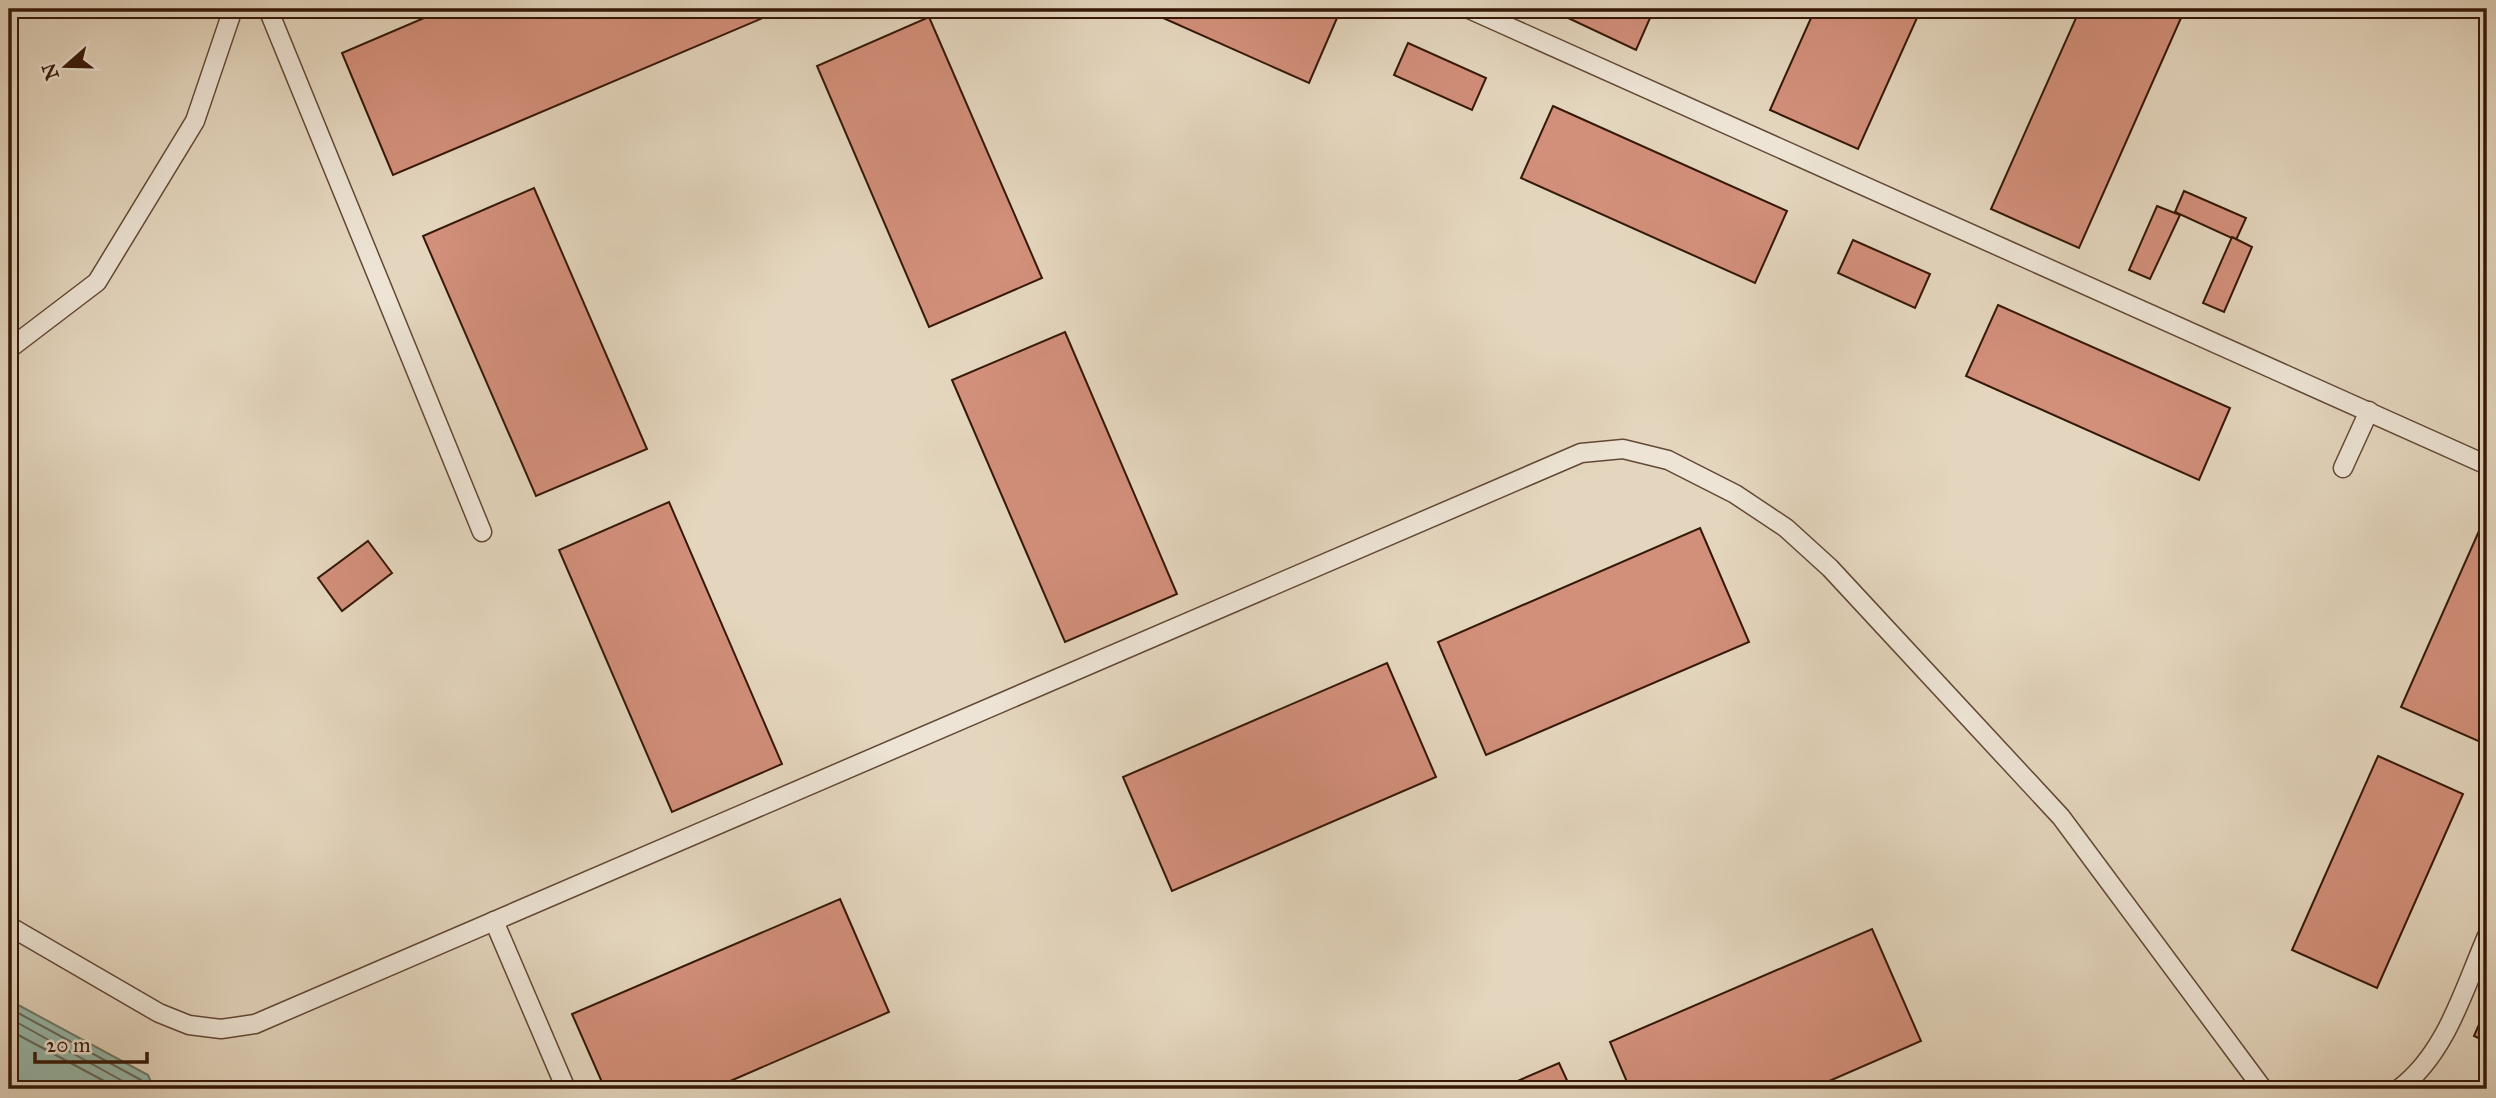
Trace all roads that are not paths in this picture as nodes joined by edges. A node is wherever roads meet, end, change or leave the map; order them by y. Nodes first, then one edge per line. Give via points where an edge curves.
1 (233, 9) edge
2 (268, 9) edge
3 (1469, 9) edge
4 (9, 349) edge
5 (2369, 411) junction
6 (2487, 465) edge
7 (2343, 468) dead end
8 (482, 532) dead end
9 (494, 921) junction
10 (9, 926) edge
11 (2487, 936) edge
12 (566, 1089) edge
13 (2263, 1089) edge
14 (2399, 1089) edge

1 - 4 lane via 195,121 97,282
2 - 8 lane
3 - 5 lane
5 - 6 lane
5 - 7 lane
9 - 10 lane via 255,1024 221,1029 189,1025 159,1013
9 - 12 lane
9 - 13 lane via 1581,453 1623,449 1668,460 1735,494 1786,528 1830,568 2061,817
11 - 14 lane via 2432,1057

